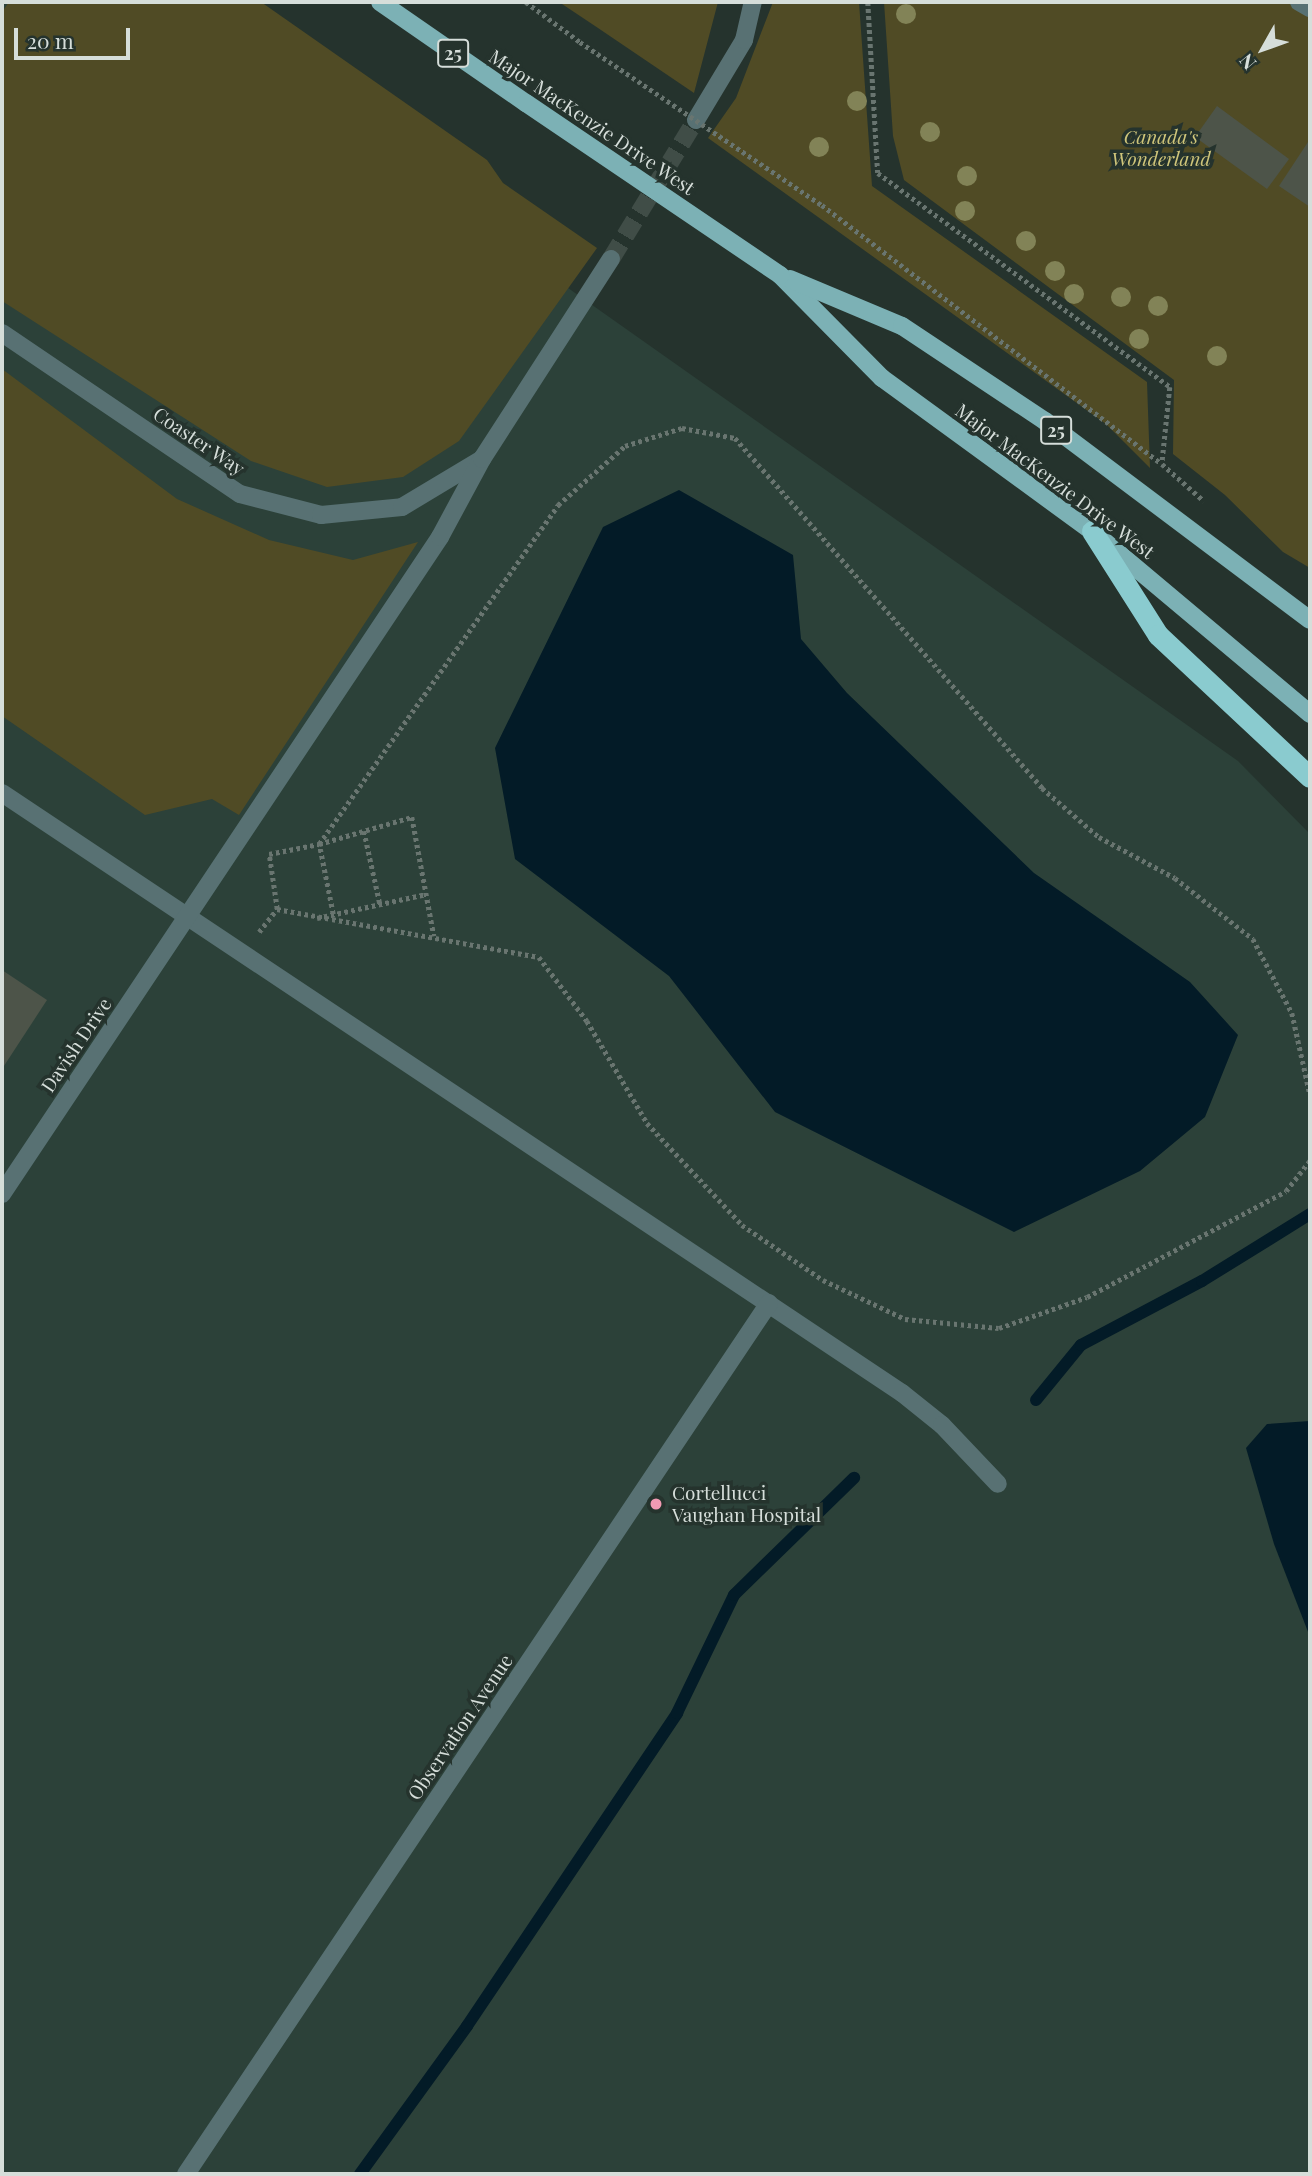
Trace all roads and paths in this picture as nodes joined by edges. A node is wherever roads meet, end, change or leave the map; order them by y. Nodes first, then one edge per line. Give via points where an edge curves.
1 (380, 2) edge
2 (526, 2) edge
3 (753, 2) edge
4 (868, 2) edge
5 (1299, 2) edge
6 (1310, 8) edge
7 (696, 120) tunnel mouth
8 (611, 259) tunnel mouth
9 (780, 275) junction
10 (2, 333) edge
11 (482, 459) junction
12 (1162, 464) junction
13 (1212, 508) dead end
14 (1092, 531) junction
15 (1310, 620) edge
16 (1310, 714) edge
17 (1310, 777) edge
18 (2, 793) edge
19 (365, 831) junction
20 (319, 844) junction
21 (426, 894) junction
22 (380, 904) junction
23 (333, 915) junction
24 (315, 918) junction
25 (185, 919) junction
26 (434, 936) junction
27 (1310, 1094) edge
28 (1310, 1160) edge
29 (2, 1194) edge
30 (769, 1303) junction
31 (998, 1483) dead end
32 (186, 2174) edge

1 - 9 main road, Major MacKenzie Drive West / 25, bridge
2 - 12 path, bridge via 822,205
3 - 7 street via 744,40
4 - 12 path via 878,173 1170,387
5 - 6 street
8 - 11 street, Coaster Way
9 - 14 main road, Major MacKenzie Drive West / 25 via 882,378
9 - 15 main road, Major MacKenzie Drive West / 25 via 902,326 1045,421
10 - 11 street, Coaster Way via 240,494 321,515 402,507
11 - 25 street, Davish Drive via 440,537
12 - 13 path
14 - 16 main road, Major MacKenzie Drive West / 25
14 - 17 highway via 1158,635
18 - 25 street
19 - 20 path
19 - 21 path via 412,817
19 - 22 path
20 - 23 path
20 - 24 path via 270,854 277,909
20 - 27 path via 558,505 625,446 682,428 735,438 1042,788 1100,837 1175,878 1253,939 1292,1013
21 - 22 path
21 - 26 path
22 - 23 path
23 - 24 path
24 - 26 path
25 - 29 street, Davish Drive
25 - 30 street
26 - 28 path via 539,957 587,1021 647,1123 741,1225 824,1280 905,1319 999,1328 1087,1297 1286,1191
30 - 31 street via 902,1393 942,1425
30 - 32 street, Observation Avenue

